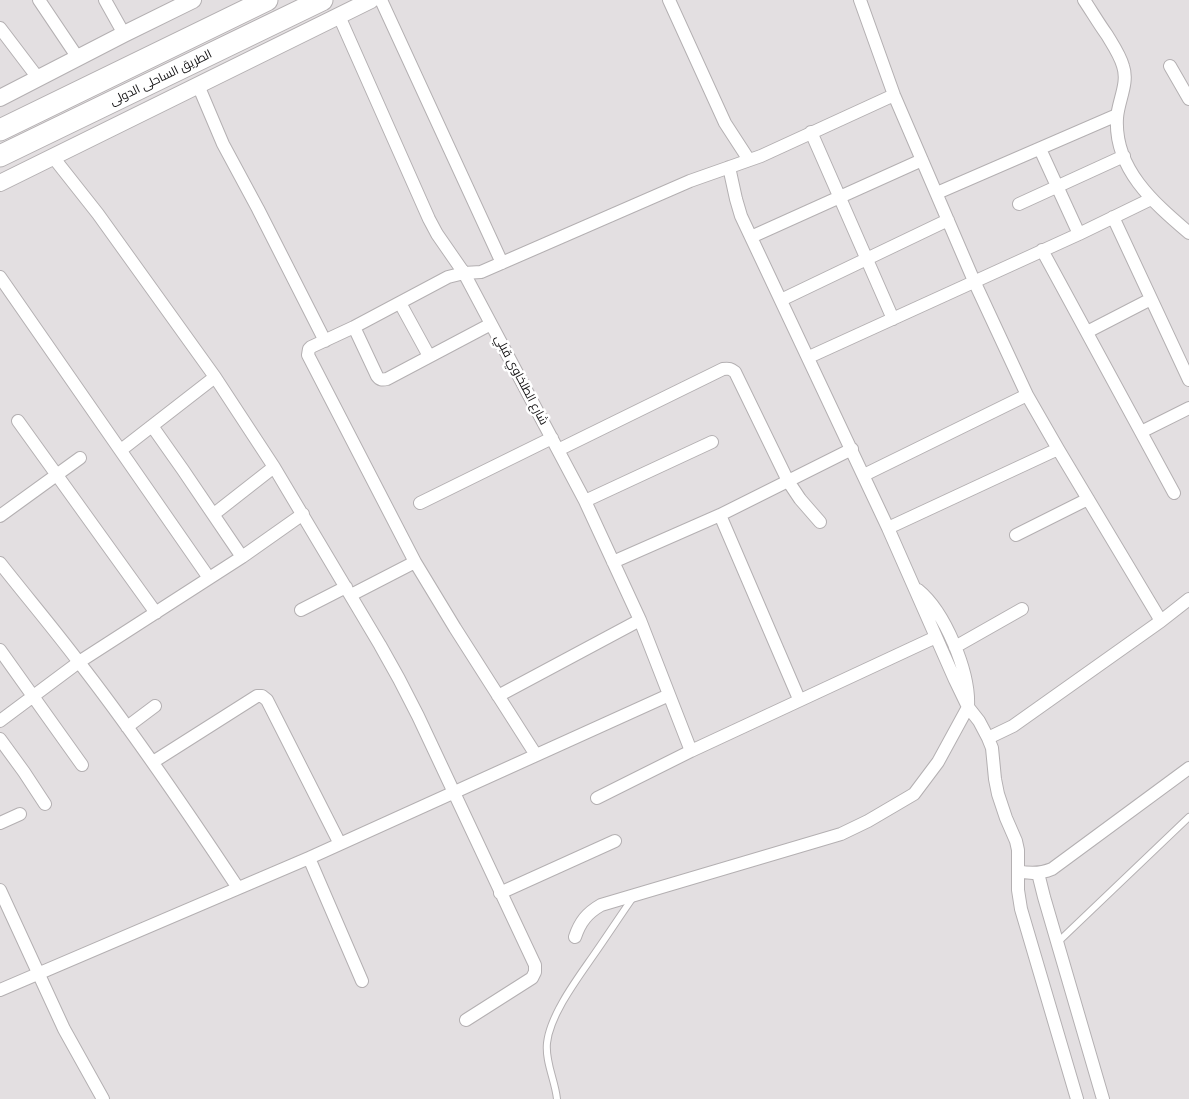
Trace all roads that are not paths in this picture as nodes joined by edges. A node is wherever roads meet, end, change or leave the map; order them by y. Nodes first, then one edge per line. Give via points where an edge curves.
1 (39, 0) edge
2 (105, 0) edge
3 (193, 0) edge
4 (267, 0) edge
5 (322, 0) edge
6 (371, 0) edge
7 (382, 0) edge
8 (669, 0) edge
9 (860, 0) edge
10 (1084, 0) edge
11 (339, 16) junction
12 (0, 28) edge
13 (124, 34) junction
14 (78, 58) junction
15 (1170, 66) dead end
16 (38, 78) junction
17 (198, 85) junction
18 (894, 95) junction
19 (1, 96) edge
20 (1189, 99) edge
21 (1118, 116) junction
22 (0, 130) edge
23 (810, 132) junction
24 (1040, 149) junction
25 (0, 156) edge
26 (1124, 156) junction
27 (53, 157) junction
28 (749, 160) junction
29 (922, 160) junction
30 (729, 167) junction
31 (0, 182) edge
32 (1057, 187) junction
33 (937, 193) junction
34 (839, 197) junction
35 (1151, 200) junction
36 (1019, 204) dead end
37 (1114, 217) junction
38 (948, 220) junction
39 (1189, 233) edge
40 (1079, 234) junction
41 (751, 237) junction
42 (1042, 250) junction
43 (866, 259) junction
44 (502, 263) junction
45 (464, 272) junction
46 (0, 277) edge
47 (974, 281) junction
48 (781, 300) junction
49 (1152, 300) junction
50 (400, 303) junction
51 (893, 318) junction
52 (491, 324) junction
53 (354, 327) junction
54 (1087, 332) junction
55 (325, 340) junction
56 (429, 356) junction
57 (809, 357) junction
58 (215, 377) junction
59 (1189, 380) edge
60 (1027, 395) junction
61 (1189, 408) edge
62 (18, 421) dead end
63 (152, 426) junction
64 (1141, 432) junction
65 (552, 438) junction
66 (712, 442) dead end
67 (852, 449) junction
68 (1058, 449) junction
69 (121, 450) junction
70 (558, 450) junction
71 (80, 458) dead end
72 (274, 467) junction
73 (57, 475) junction
74 (864, 475) junction
75 (788, 481) junction
76 (1174, 493) dead end
77 (1088, 499) junction
78 (585, 501) junction
79 (420, 503) dead end
80 (214, 514) junction
81 (303, 514) junction
82 (720, 515) junction
83 (0, 516) edge
84 (820, 522) dead end
85 (888, 528) junction
86 (1016, 535) dead end
87 (242, 557) junction
88 (415, 562) junction
89 (613, 562) junction
90 (0, 563) edge
91 (209, 578) junction
92 (914, 587) junction
93 (349, 591) junction
94 (1189, 598) edge
95 (1022, 609) dead end
96 (301, 610) dead end
97 (156, 613) junction
98 (640, 620) junction
99 (1161, 621) junction
100 (936, 636) junction
101 (955, 648) junction
102 (0, 650) edge
103 (79, 662) junction
104 (669, 695) junction
105 (33, 696) junction
106 (498, 696) junction
107 (799, 699) junction
108 (155, 706) dead end
109 (968, 707) junction
110 (0, 721) edge
111 (127, 727) junction
112 (988, 738) junction
113 (0, 739) edge
114 (691, 751) junction
115 (536, 755) junction
116 (153, 762) junction
117 (82, 765) dead end
118 (1189, 768) edge
119 (453, 792) junction
120 (597, 798) dead end
121 (45, 804) dead end
122 (20, 814) dead end
123 (1189, 817) edge
124 (0, 823) edge
125 (616, 841) dead end
126 (340, 844) junction
127 (309, 858) junction
128 (1018, 871) junction
129 (1038, 873) junction
130 (238, 888) junction
131 (0, 890) edge
132 (500, 893) junction
133 (635, 895) junction
134 (575, 937) dead end
135 (1058, 943) junction
136 (38, 974) junction
137 (362, 981) dead end
138 (0, 990) edge
139 (466, 1020) dead end
140 (103, 1099) edge
141 (557, 1099) edge
142 (1077, 1099) edge
143 (1103, 1099) edge

1 - 14 street
2 - 13 street
3 - 13 street
4 - 22 highway, الطريق الساحلى الدولى
5 - 25 highway, الطريق الساحلى الدولى
6 - 11 street
7 - 44 street
8 - 28 street via 725,123
9 - 18 street
10 - 21 street via 1123,66 1125,76
11 - 17 street
11 - 45 street, شارع الطلخاوي قبلي via 437,234
12 - 16 street
13 - 14 street
14 - 16 street
15 - 20 street
16 - 19 street
17 - 27 street
17 - 55 street via 223,144
18 - 23 street
18 - 29 street
21 - 24 street
21 - 26 street via 1117,130
23 - 28 street
23 - 34 street
24 - 32 street
24 - 33 street
26 - 32 street
26 - 35 street
27 - 31 street
27 - 58 street
28 - 30 street
29 - 33 street
29 - 34 street
30 - 41 street via 741,216
30 - 44 street
32 - 36 street
32 - 40 street
33 - 38 street
34 - 41 street
34 - 43 street
35 - 37 street
35 - 39 street
37 - 40 street
37 - 49 street
38 - 43 street
38 - 47 street
40 - 42 street
41 - 48 street
42 - 47 street
42 - 54 street
43 - 48 street
43 - 51 street
44 - 45 street via 481,272
45 - 50 street
45 - 52 street, شارع الطلخاوي قبلي
46 - 69 street
47 - 51 street
47 - 60 street
48 - 57 street
49 - 54 street
49 - 59 street
50 - 53 street
50 - 56 street
51 - 57 street
52 - 56 street
52 - 65 street, شارع الطلخاوي قبلي
53 - 55 street
53 - 56 street via 379,379 387,379
54 - 64 street
55 - 88 street via 311,347 308,355
57 - 67 street
58 - 63 street
58 - 72 street
60 - 68 street
60 - 74 street
61 - 64 street
62 - 73 street
63 - 69 street
63 - 80 street
64 - 76 street
65 - 70 street, شارع الطلخاوي قبلي
65 - 79 street
66 - 78 street
67 - 74 street
67 - 75 street
68 - 77 street
68 - 85 street
69 - 91 street
70 - 75 street via 728,368 735,372
70 - 78 street, شارع الطلخاوي قبلي
71 - 73 street
72 - 80 street
72 - 81 street
73 - 83 street
73 - 97 street
74 - 85 street
75 - 82 street
75 - 84 street
77 - 86 street
77 - 99 street
78 - 89 street, شارع الطلخاوي قبلي
80 - 87 street
81 - 87 street
81 - 93 street
82 - 89 street
82 - 107 street
85 - 92 street
87 - 91 street
88 - 93 street
88 - 106 street
89 - 98 street, شارع الطلخاوي قبلي
90 - 103 street
91 - 97 street
92 - 100 street
92 - 101 street via 936,609
93 - 96 street
93 - 119 street via 399,679
94 - 99 street
95 - 101 street
97 - 103 street
98 - 104 street, شارع الطلخاوي قبلي
98 - 106 street
99 - 112 street via 1013,726
100 - 107 street
100 - 109 street
101 - 109 street via 966,681
102 - 105 street
103 - 105 street
103 - 111 street
104 - 114 street, شارع الطلخاوي قبلي
104 - 115 street
105 - 110 street
105 - 117 street
106 - 115 street
107 - 114 street
108 - 111 street
109 - 112 street
109 - 133 street via 938,762 914,794 868,821 841,834
111 - 116 street
112 - 128 street via 998,794 1016,841
113 - 121 street
114 - 120 street
115 - 119 street
116 - 126 street via 257,696 262,696 267,700
116 - 130 street
118 - 129 street via 1057,865
119 - 126 street
119 - 132 street
122 - 124 street
123 - 135 lane
125 - 132 street
126 - 127 street
127 - 130 street
127 - 137 street
128 - 129 street
128 - 142 street via 1021,909
129 - 135 street
130 - 136 street
131 - 136 street
132 - 139 street via 535,972 532,978
133 - 134 street via 592,911 578,927
133 - 141 lane via 575,982 552,1025 547,1050
135 - 143 street
136 - 138 street
136 - 140 street

